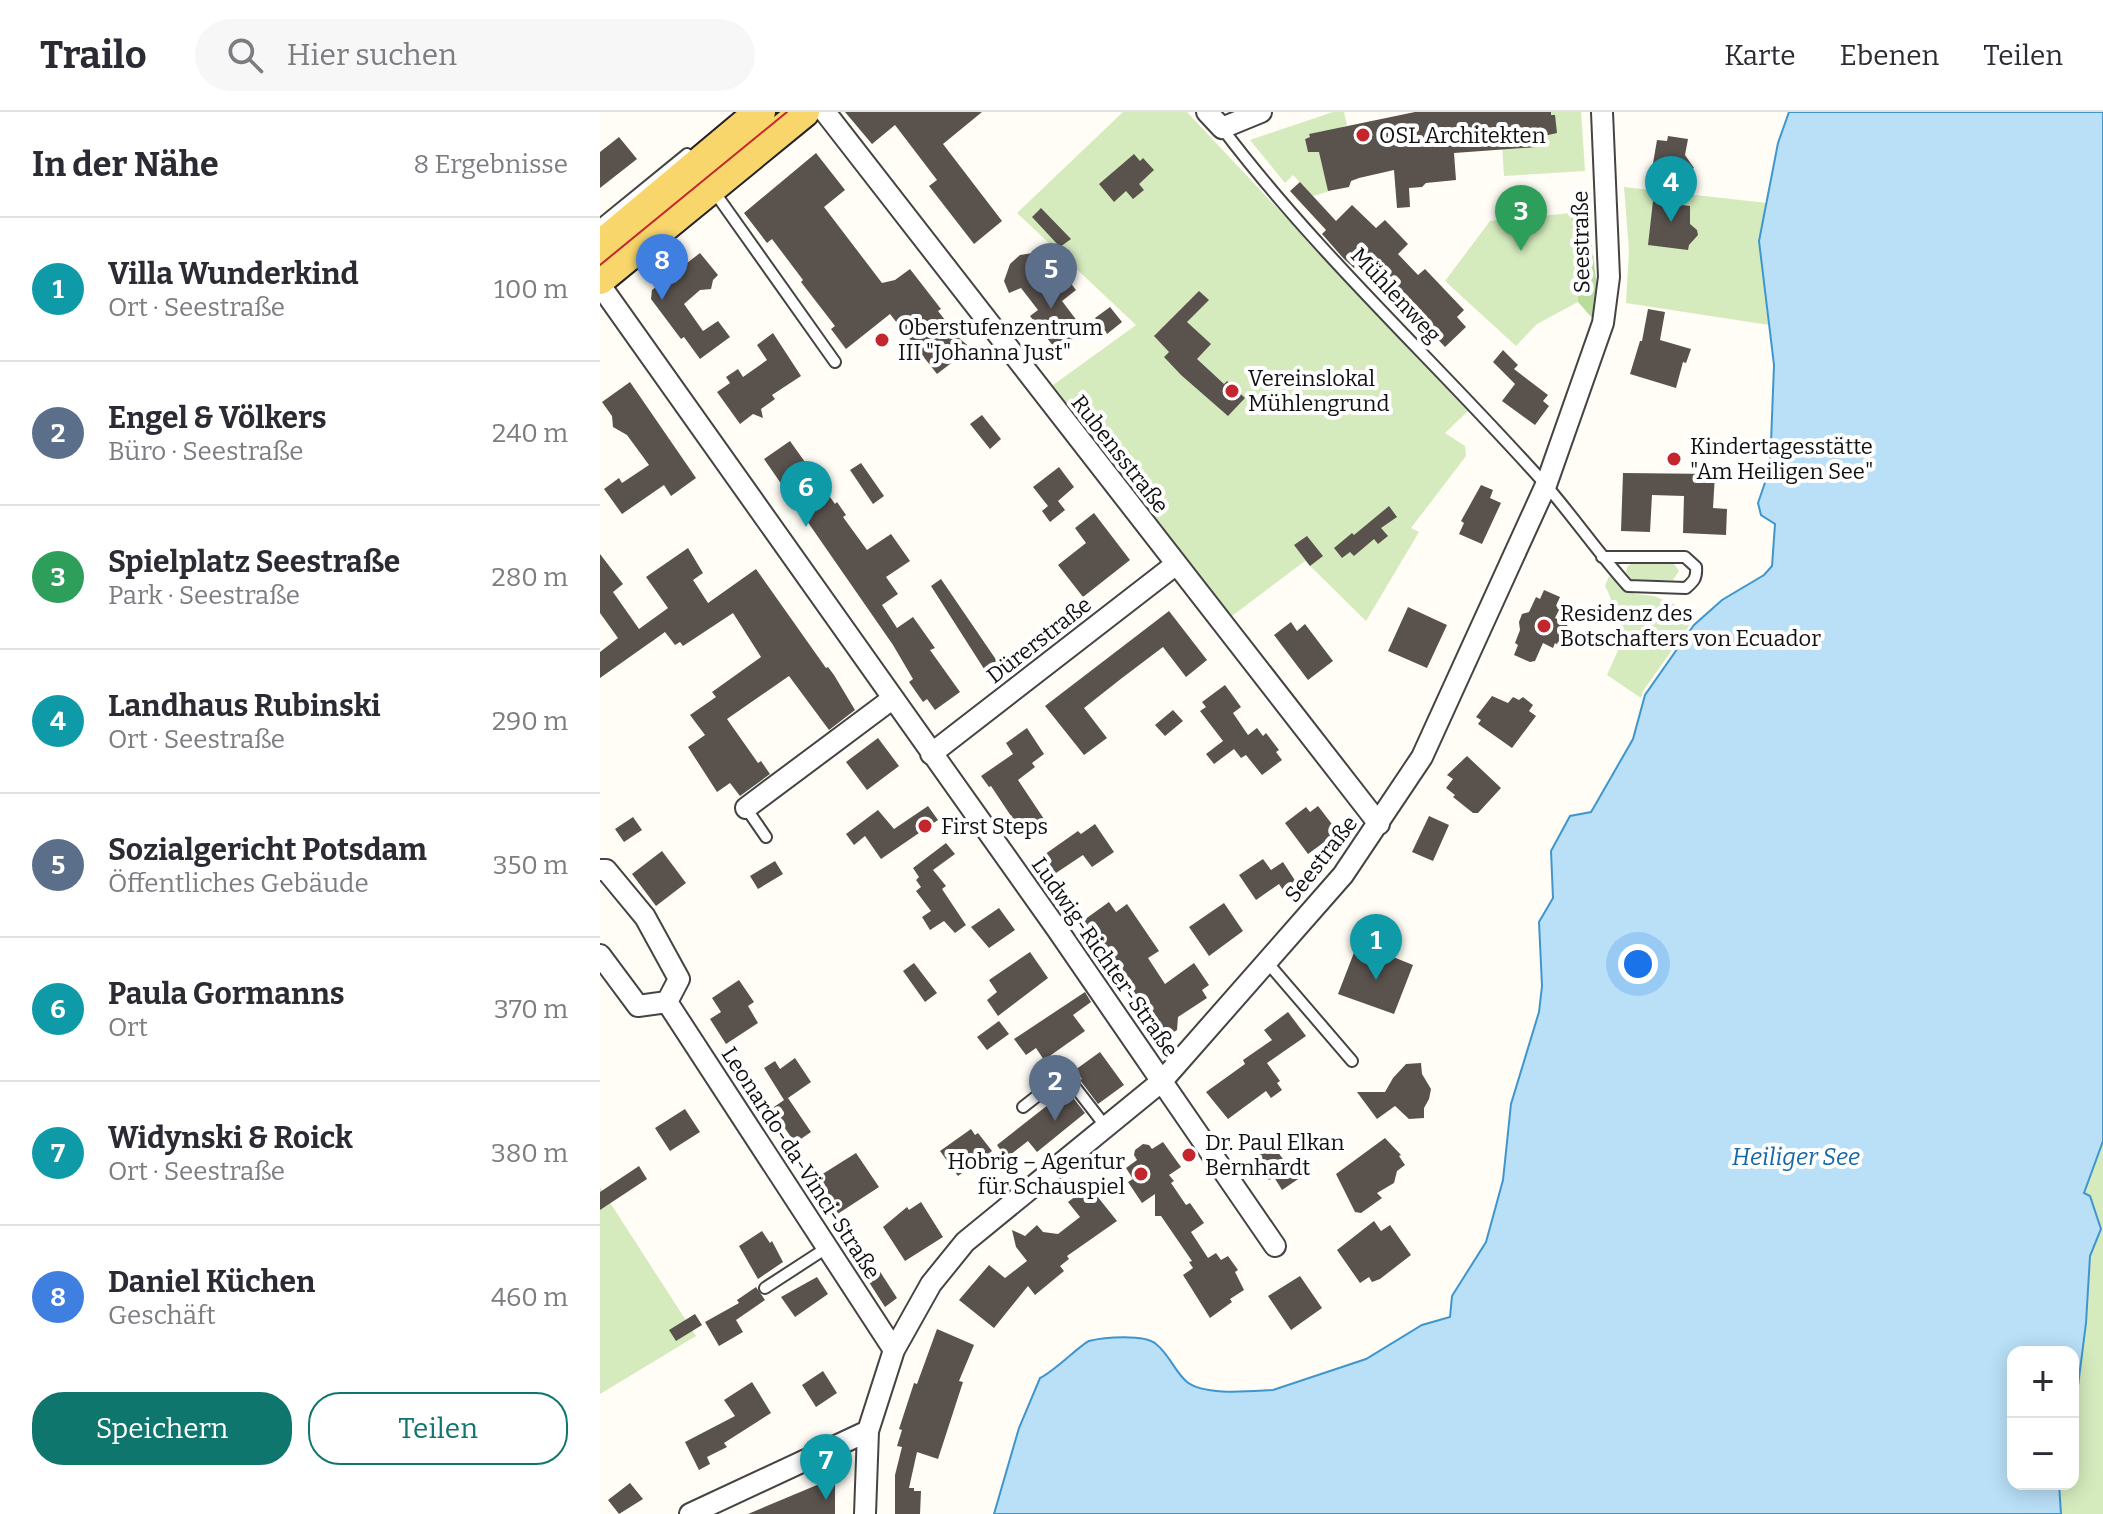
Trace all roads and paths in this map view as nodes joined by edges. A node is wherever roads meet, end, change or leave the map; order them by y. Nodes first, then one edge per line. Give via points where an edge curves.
1 (760, 112) edge
2 (804, 112) edge
3 (825, 112) edge
4 (1207, 112) edge
5 (1261, 112) edge
6 (1602, 112) edge
7 (1222, 128) junction
8 (697, 146) dead end
9 (658, 187) junction
10 (712, 189) junction
11 (600, 225) edge
12 (600, 246) edge
13 (600, 279) edge
14 (600, 285) edge
15 (835, 362) dead end
16 (1546, 485) junction
17 (1602, 557) junction
18 (1175, 565) junction
19 (892, 699) junction
20 (931, 754) junction
21 (746, 808) joint
22 (1379, 824) junction
23 (766, 837) dead end
24 (600, 870) edge
25 (600, 955) edge
26 (1267, 962) junction
27 (667, 1002) junction
28 (1352, 1061) dead end
29 (1162, 1081) junction
30 (1023, 1107) dead end
31 (1106, 1127) junction
32 (1275, 1246) dead end
33 (828, 1247) junction
34 (765, 1288) dead end
35 (894, 1350) junction
36 (868, 1431) junction
37 (690, 1514) edge
38 (865, 1514) edge

1 - 9 main road
2 - 10 main road
3 - 18 street, Rubensstraße
4 - 7 street
5 - 7 street
6 - 16 street, Seestraße via 1609,251 1603,323
7 - 16 lane, Mühlenweg via 1248,163
8 - 9 lane
9 - 11 lane
9 - 12 main road
10 - 13 main road
10 - 15 lane
14 - 19 street, Ludwig-Richter-Straße
16 - 17 lane, Mühlenweg
16 - 22 street, Seestraße via 1422,757
17 - 17 lane, Mühlenweg via 1685,557 1696,574 1686,588 1628,586
18 - 20 street, Dürerstraße
18 - 22 street, Rubensstraße
19 - 20 street, Ludwig-Richter-Straße
19 - 21 street
20 - 29 street, Ludwig-Richter-Straße
21 - 23 lane
22 - 26 street, Seestraße via 1343,875
24 - 27 street via 606,870 645,917 679,979
25 - 27 street via 638,1006
26 - 28 lane
26 - 29 street, Seestraße
27 - 33 street, Leonardo-da-Vinci-Straße
29 - 31 street, Seestraße
29 - 32 street, Ludwig-Richter-Straße
30 - 31 lane via 1065,1074
31 - 35 street, Seestraße via 965,1242 931,1284
33 - 34 lane
33 - 35 street, Leonardo-da-Vinci-Straße
35 - 36 street, Seestraße
36 - 37 street
36 - 38 street, Seestraße

